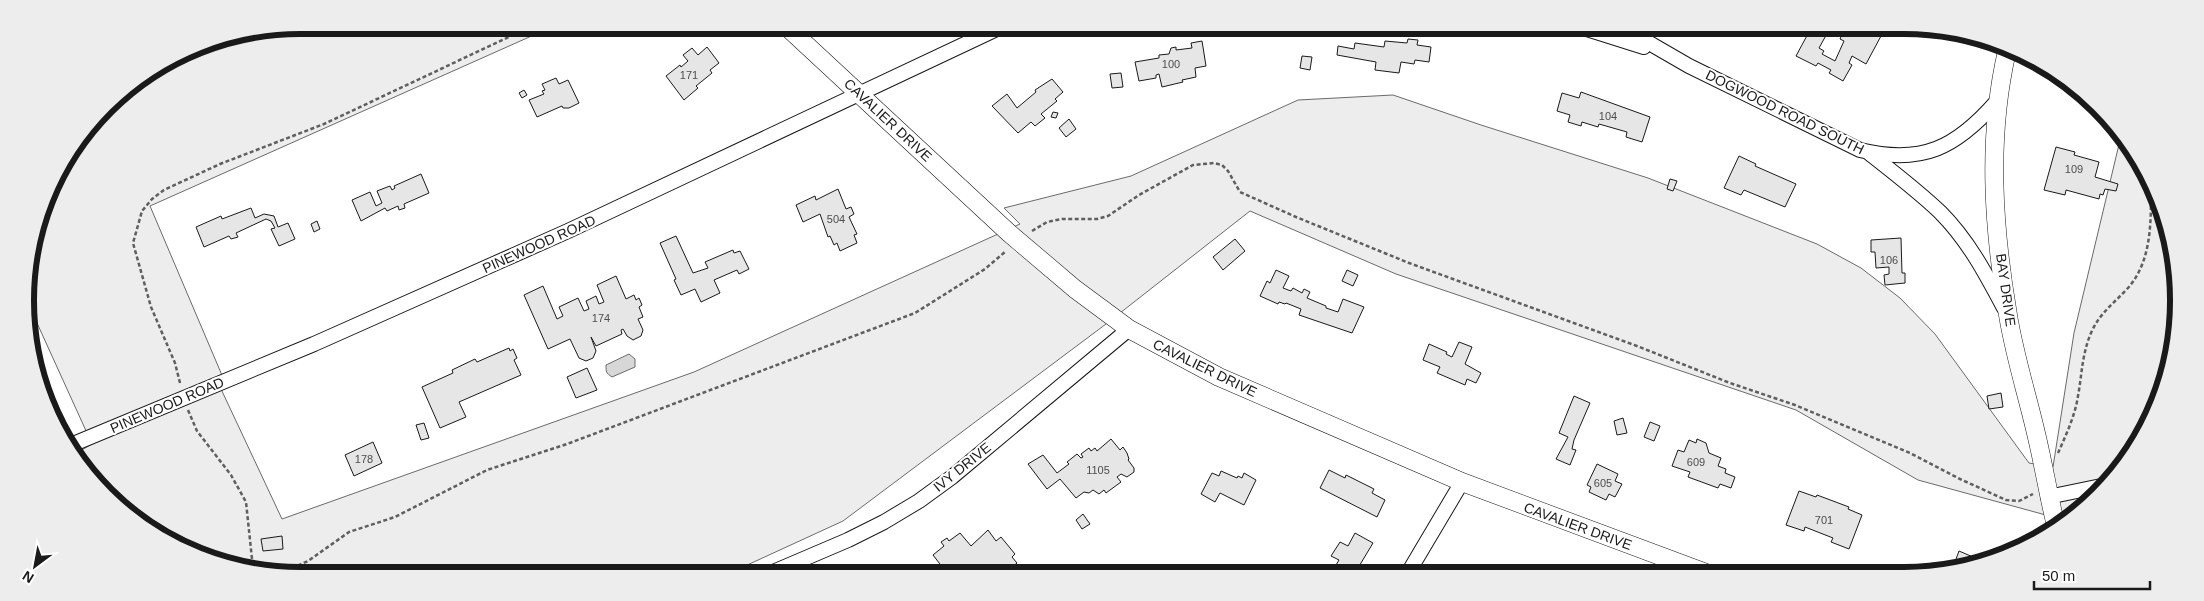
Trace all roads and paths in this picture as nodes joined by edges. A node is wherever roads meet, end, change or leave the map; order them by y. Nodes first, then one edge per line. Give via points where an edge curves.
1 (515, 34) edge
2 (796, 34) edge
3 (986, 34) edge
4 (1603, 34) edge
5 (1633, 34) edge
6 (2005, 54) edge
7 (1675, 57) junction
8 (859, 93) junction
9 (1997, 101) junction
10 (1868, 152) junction
11 (2151, 200) edge
12 (1018, 240) junction
13 (2008, 316) junction
14 (1129, 329) junction
15 (184, 397) junction
16 (75, 443) edge
17 (2045, 478) junction
18 (1462, 482) junction
19 (2093, 488) edge
20 (2048, 497) junction
21 (2054, 520) edge
22 (255, 563) edge
23 (295, 567) edge
24 (785, 567) edge
25 (1412, 567) edge
26 (1685, 567) edge

1 - 15 path via 324,124 220,164 164,190 152,199 142,211 133,244 151,307 175,363
2 - 8 street, CAVALIER DRIVE
3 - 8 street, PINEWOOD ROAD
4 - 7 street
5 - 7 street, DOGWOOD ROAD SOUTH
6 - 9 street, BAY DRIVE
7 - 10 street, DOGWOOD ROAD SOUTH
8 - 12 street, CAVALIER DRIVE
8 - 15 street, PINEWOOD ROAD via 568,231 314,344
9 - 10 street, DOGWOOD ROAD SOUTH via 1967,132 1939,148 1900,156
9 - 13 street, BAY DRIVE via 1993,188
10 - 13 street via 1941,213 1966,242
11 - 17 path via 2149,248 2127,289 2097,320 2086,350 2068,433
12 - 14 street, CAVALIER DRIVE via 1075,289
12 - 17 path via 1047,222 1108,216 1194,165 1214,163 1228,171 1240,192 1290,214 1427,270 1819,414 1910,453 2006,500 2019,501 2030,496
12 - 23 path via 985,269 915,313 567,444 487,470 395,517 349,532
13 - 17 street, BAY DRIVE
14 - 18 street, CAVALIER DRIVE via 1220,377
14 - 24 street, IVY DRIVE via 919,501 848,540
15 - 16 street, PINEWOOD ROAD
15 - 22 path via 197,431 246,502
17 - 20 street, BAY DRIVE
18 - 25 street
18 - 26 street, CAVALIER DRIVE
19 - 20 street
20 - 21 street, BAY DRIVE

